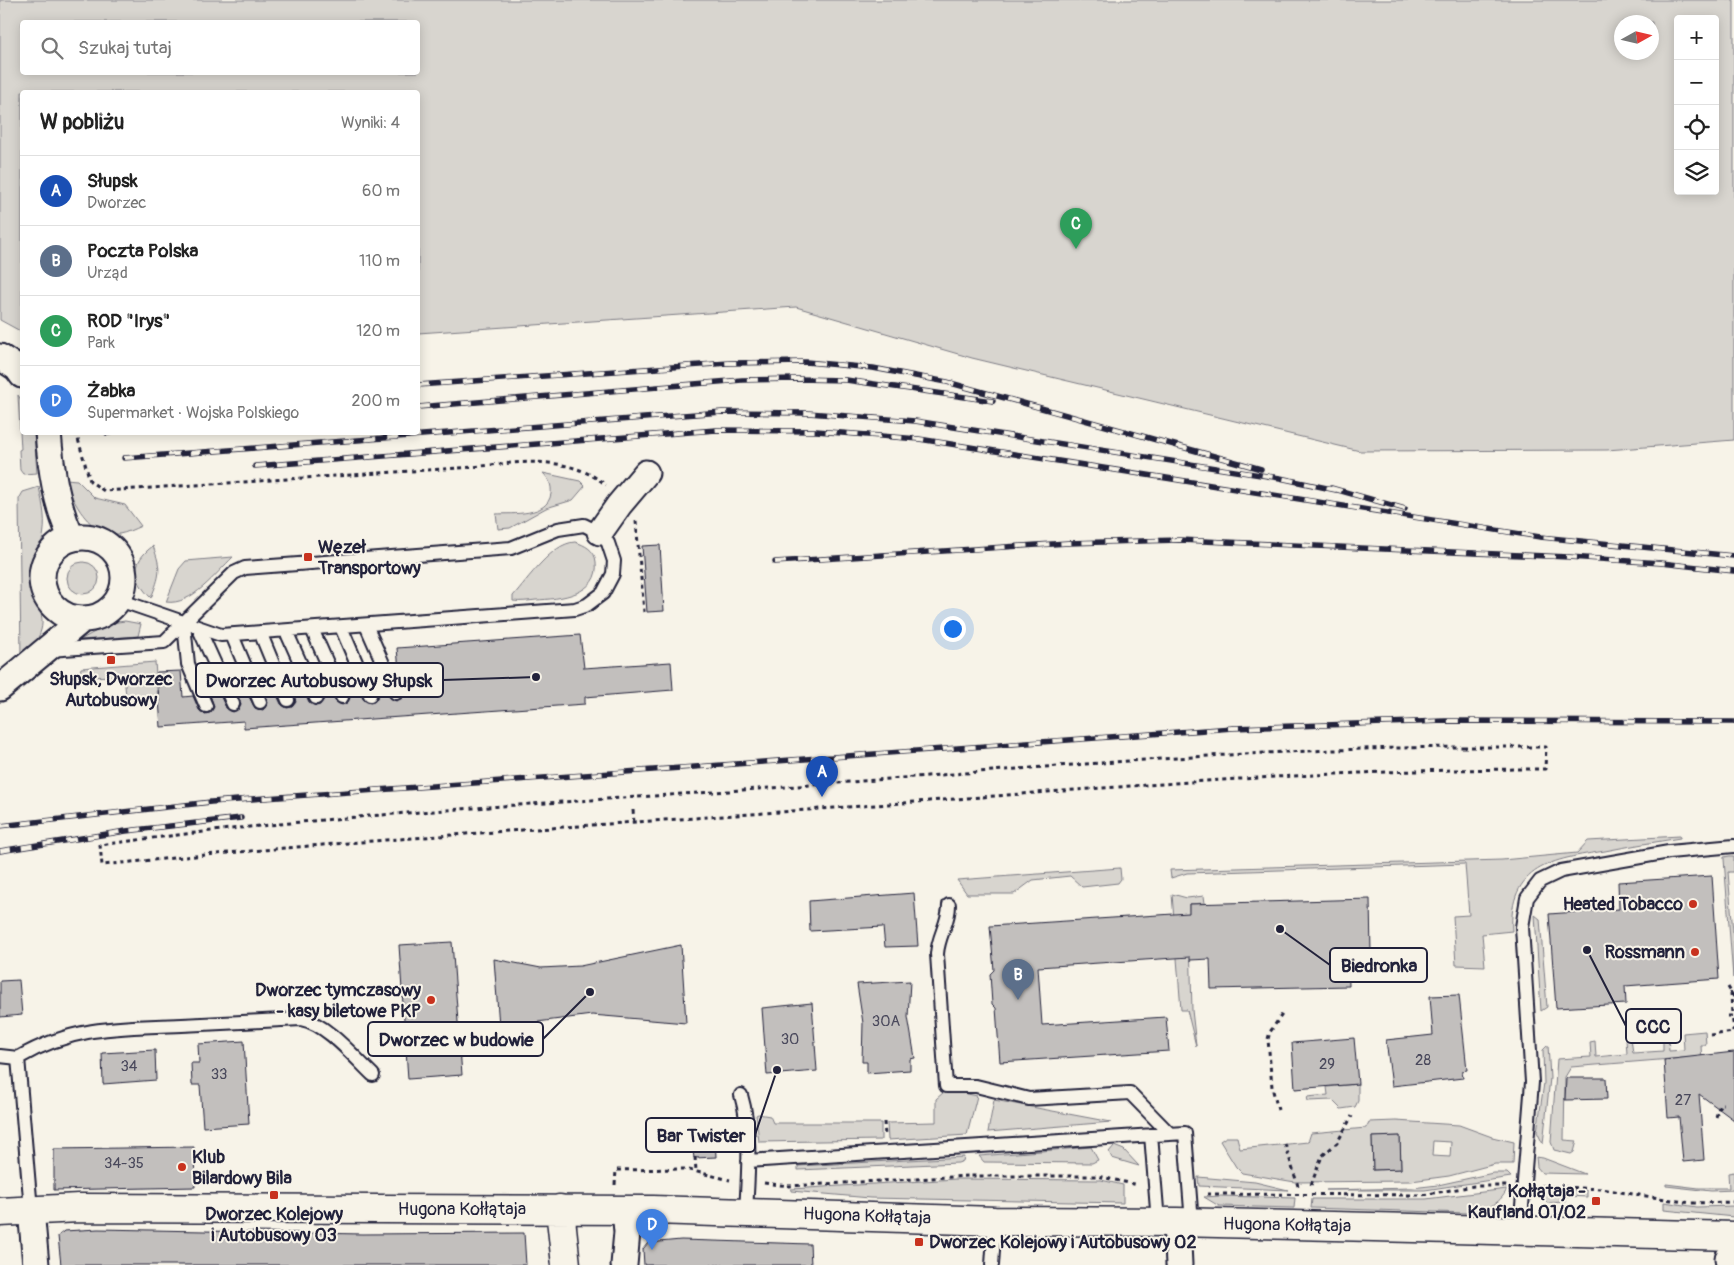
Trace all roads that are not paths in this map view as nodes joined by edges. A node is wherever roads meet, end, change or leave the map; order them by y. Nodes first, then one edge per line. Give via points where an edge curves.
1 (0, 357) edge
2 (20, 372) edge
3 (48, 435) edge
4 (646, 473) dead end
5 (600, 532) junction
6 (71, 537) junction
7 (119, 600) junction
8 (83, 619) junction
9 (184, 624) junction
10 (366, 624) junction
11 (341, 626) junction
12 (198, 629) junction
13 (312, 629) junction
14 (286, 631) junction
15 (260, 632) junction
16 (232, 635) junction
17 (46, 650) junction
18 (0, 688) edge
19 (396, 693) dead end
20 (370, 695) dead end
21 (342, 697) dead end
22 (316, 698) dead end
23 (288, 700) dead end
24 (260, 702) dead end
25 (233, 704) dead end
26 (206, 706) dead end
27 (1734, 846) edge
28 (949, 906) dead end
29 (0, 1056) edge
30 (18, 1058) junction
31 (373, 1074) dead end
32 (742, 1095) dead end
33 (1170, 1134) junction
34 (1151, 1135) junction
35 (748, 1161) junction
36 (560, 1209) junction
37 (31, 1210) junction
38 (625, 1210) junction
39 (0, 1212) edge
40 (746, 1212) junction
41 (995, 1221) junction
42 (1175, 1222) junction
43 (1520, 1231) junction
44 (1730, 1253) edge
45 (36, 1265) edge
46 (566, 1265) edge
47 (624, 1265) edge
48 (992, 1265) edge
49 (1179, 1265) edge

1 - 2 street
3 - 6 street via 57,499
4 - 5 street
5 - 9 lane via 584,525 572,525 511,548 245,568 234,573
5 - 10 lane via 611,551 613,574 603,593 587,605 575,609
6 - 7 street via 94,537 106,542 116,552 124,577
6 - 8 street via 50,553 43,583 52,606 63,614
7 - 8 street via 104,614
7 - 9 lane
8 - 17 street
9 - 12 lane
9 - 17 lane via 164,642
9 - 26 lane via 188,664
10 - 11 lane
10 - 19 lane
11 - 13 lane
11 - 20 lane
12 - 16 lane
12 - 25 lane
13 - 14 lane
13 - 21 lane
14 - 15 lane
14 - 22 lane
15 - 16 lane
15 - 23 lane
16 - 24 lane
17 - 18 street
27 - 43 lane via 1669,852 1561,871 1540,881 1526,898 1522,936 1532,1082
28 - 33 lane via 948,921 938,942 937,954 946,1086 976,1086 1029,1099 1130,1093
29 - 30 lane
30 - 31 lane via 66,1036 90,1030 301,1019 321,1027
30 - 37 lane
32 - 35 lane
33 - 34 lane
33 - 42 lane via 1185,1133
34 - 35 lane
34 - 42 lane
35 - 40 lane
36 - 37 street, Hugona Kołłątaja
36 - 38 street, Hugona Kołłątaja
36 - 46 street
37 - 39 street, Hugona Kołłątaja
37 - 45 street
38 - 40 street, Hugona Kołłątaja
38 - 47 street
40 - 41 street, Hugona Kołłątaja
41 - 42 street, Hugona Kołłątaja
41 - 48 lane
42 - 43 street, Hugona Kołłątaja
42 - 49 street
43 - 44 street, Hugona Kołłątaja

